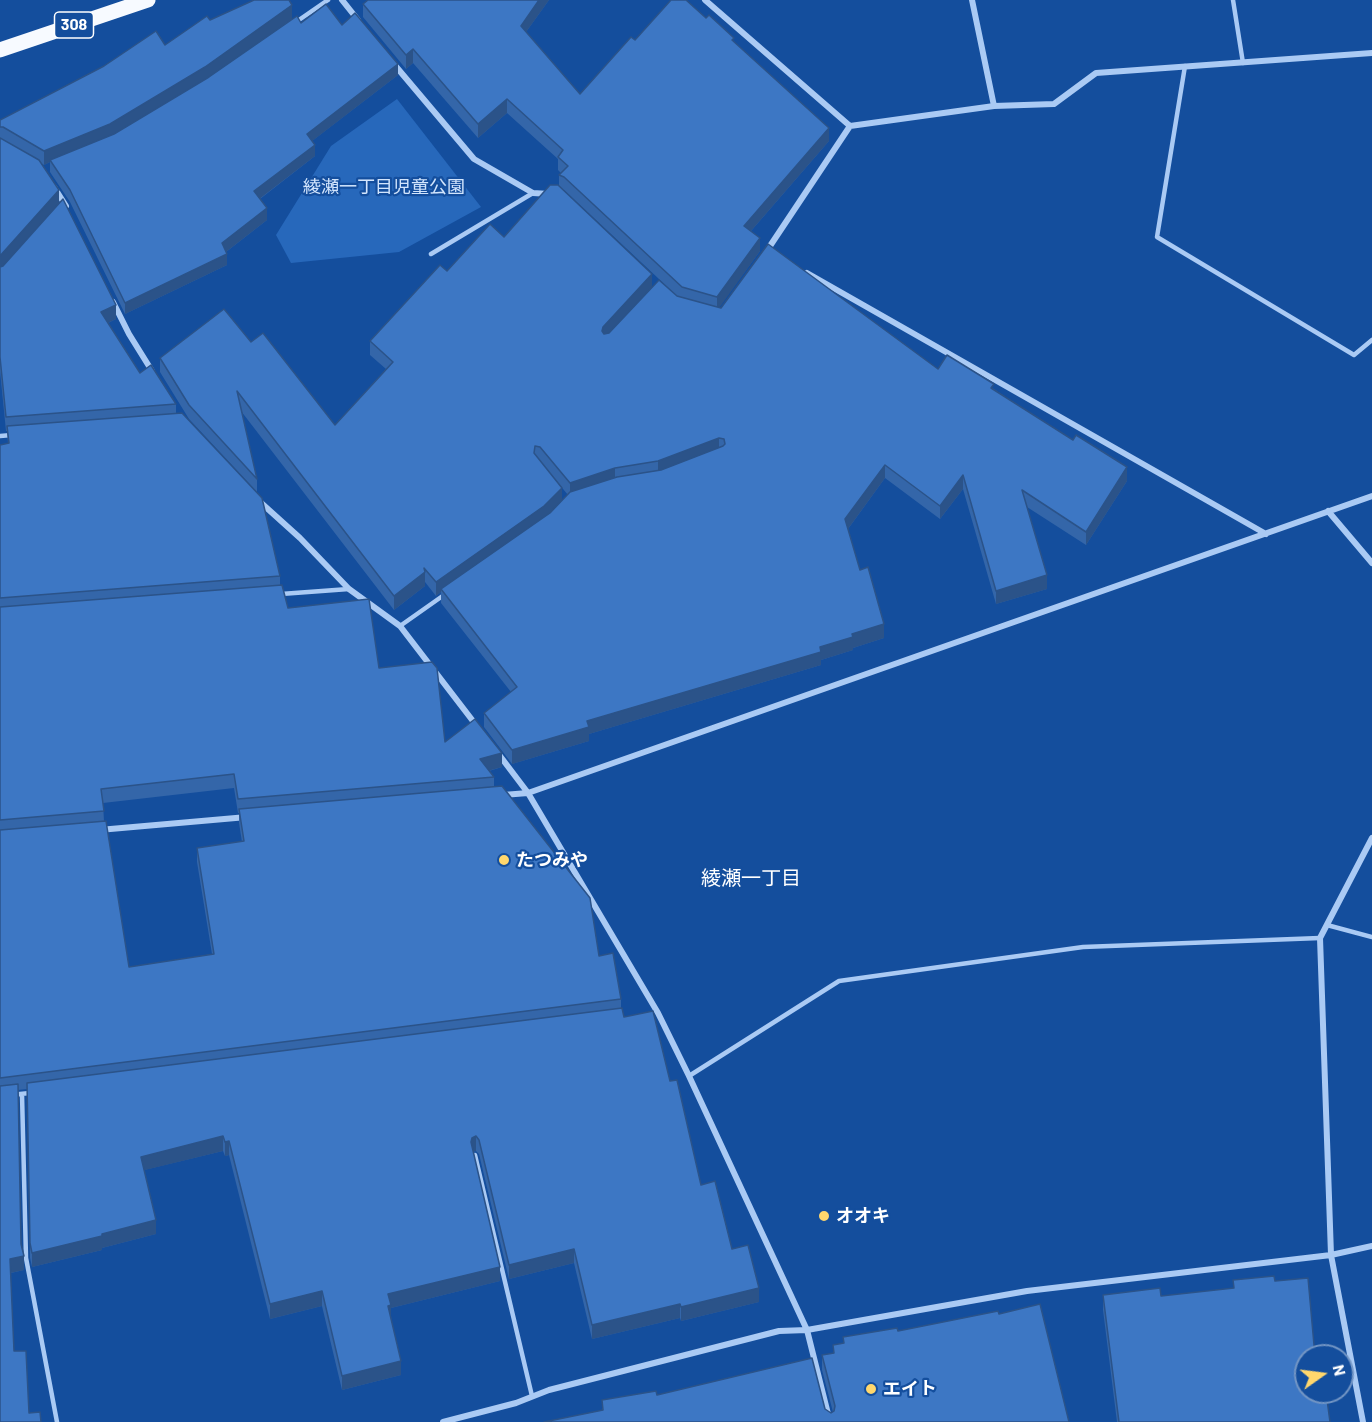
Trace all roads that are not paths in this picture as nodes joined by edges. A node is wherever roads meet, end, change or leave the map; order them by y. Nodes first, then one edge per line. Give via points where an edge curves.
1 (148, 0) edge
2 (328, 0) edge
3 (342, 0) edge
4 (705, 0) edge
5 (972, 0) edge
6 (1233, 0) edge
7 (291, 26) edge
8 (363, 26) edge
9 (0, 50) edge
10 (1372, 53) edge
11 (390, 60) edge
12 (1243, 63) junction
13 (1185, 66) junction
14 (994, 106) junction
15 (850, 126) junction
16 (49, 178) edge
17 (533, 193) junction
18 (560, 194) edge
19 (65, 204) junction
20 (58, 212) edge
21 (70, 214) edge
22 (767, 251) junction
23 (431, 254) dead end
24 (777, 257) edge
25 (760, 260) edge
26 (798, 268) edge
27 (110, 294) edge
28 (1372, 340) edge
29 (154, 375) edge
30 (23, 434) edge
31 (0, 436) edge
32 (254, 495) edge
33 (1372, 496) edge
34 (1328, 511) junction
35 (1266, 534) junction
36 (1372, 563) edge
37 (349, 589) junction
38 (449, 592) edge
39 (279, 594) edge
40 (400, 626) junction
41 (478, 728) edge
42 (493, 746) edge
43 (528, 792) junction
44 (501, 795) edge
45 (250, 817) edge
46 (95, 830) edge
47 (1372, 838) edge
48 (1327, 925) junction
49 (1372, 937) edge
50 (1320, 938) junction
51 (658, 1013) junction
52 (646, 1015) edge
53 (689, 1076) junction
54 (34, 1093) edge
55 (22, 1094) junction
56 (0, 1096) edge
57 (474, 1155) edge
58 (1372, 1246) edge
59 (1331, 1255) junction
60 (807, 1330) junction
61 (532, 1396) junction
62 (57, 1422) edge
63 (443, 1422) edge
64 (830, 1422) edge
65 (1363, 1422) edge

1 - 9 main road, 308
2 - 7 lane
3 - 8 street
4 - 15 street
5 - 14 street
6 - 12 lane
10 - 12 street
11 - 17 street via 474,159
12 - 13 street
13 - 14 street via 1096,73 1054,104
13 - 28 lane via 1157,237 1354,356
14 - 15 street
15 - 22 street
16 - 19 street
17 - 18 street
17 - 23 lane
19 - 20 lane
19 - 21 street
22 - 24 street
22 - 25 street
26 - 35 street
27 - 29 street
30 - 31 lane
32 - 37 street
33 - 34 street
34 - 35 street
34 - 36 street
35 - 43 street
37 - 39 lane
37 - 40 street
38 - 40 lane
40 - 41 street
42 - 43 street
43 - 44 street
43 - 51 street
45 - 46 street
47 - 48 street
48 - 49 lane
48 - 50 street
50 - 53 lane via 1083,947 839,981
50 - 59 street
51 - 52 lane
51 - 53 street
53 - 60 street
54 - 55 lane
55 - 56 lane
55 - 62 lane via 26,1258
57 - 61 lane
58 - 59 street
59 - 60 street via 1027,1291
59 - 65 street
60 - 61 street via 779,1331
60 - 64 street
61 - 63 street

